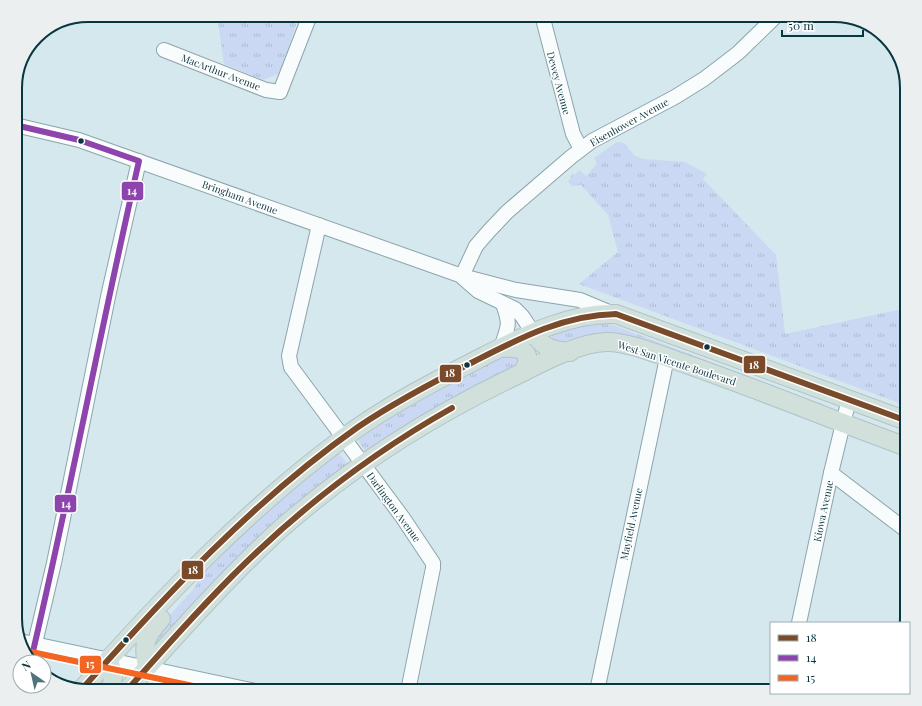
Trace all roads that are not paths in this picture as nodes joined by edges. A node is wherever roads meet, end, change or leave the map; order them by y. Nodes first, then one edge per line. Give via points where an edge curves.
1 (307, 22) edge
2 (544, 22) edge
3 (770, 22) edge
4 (164, 50) dead end
5 (22, 127) edge
6 (581, 149) junction
7 (139, 161) junction
8 (319, 225) junction
9 (462, 276) junction
10 (503, 304) junction
11 (616, 314) junction
12 (534, 334) junction
13 (501, 348) junction
14 (570, 352) junction
15 (667, 358) junction
16 (523, 372) junction
17 (849, 399) junction
18 (900, 418) edge
19 (842, 423) junction
20 (342, 438) junction
21 (900, 444) edge
22 (363, 464) junction
23 (831, 473) junction
24 (900, 526) edge
25 (203, 560) junction
26 (800, 622) edge
27 (27, 642) edge
28 (109, 659) junction
29 (147, 668) junction
30 (87, 684) edge
31 (112, 684) edge
32 (132, 684) edge
33 (206, 684) edge
34 (409, 684) edge
35 (598, 684) edge

1 - 4 street, MacArthur Avenue via 280,92 261,88
2 - 6 street, Dewey Avenue via 573,134
3 - 6 street, Eisenhower Avenue via 738,53 704,79
5 - 7 street, Bringham Avenue via 79,140
6 - 9 street, Eisenhower Avenue via 495,224 476,246
7 - 8 street, Bringham Avenue
7 - 27 street via 109,292 54,563
8 - 9 street, Bringham Avenue
8 - 20 street, Darlington Avenue via 289,356 291,367
9 - 10 street, Bringham Avenue via 478,290
9 - 11 street, Bringham Avenue via 516,290 580,300
10 - 12 street, Bringham Avenue via 515,309
10 - 13 street via 509,327
11 - 12 main road via 585,315
11 - 17 main road
12 - 13 main road
12 - 14 main road via 546,348
13 - 16 main road via 519,348 524,351 527,364
13 - 20 main road via 438,380
14 - 15 main road, West San Vicente Boulevard via 607,342 624,344
14 - 16 main road, West San Vicente Boulevard
15 - 19 main road, West San Vicente Boulevard via 761,390
15 - 35 street, Mayfield Avenue
16 - 22 main road, West San Vicente Boulevard via 445,412
17 - 18 main road
17 - 19 street, Kiowa Avenue
19 - 21 main road, West San Vicente Boulevard
19 - 23 street, Kiowa Avenue
20 - 22 street, Darlington Avenue
20 - 25 main road via 261,505
22 - 29 main road, West San Vicente Boulevard via 276,533
22 - 34 street, Darlington Avenue via 433,563
23 - 24 street
23 - 26 street, Kiowa Avenue
25 - 28 main road
25 - 29 main road via 185,593 149,633 144,646
27 - 28 street
28 - 29 street
28 - 30 main road
28 - 31 main road
29 - 32 main road, West San Vicente Boulevard
29 - 33 street

